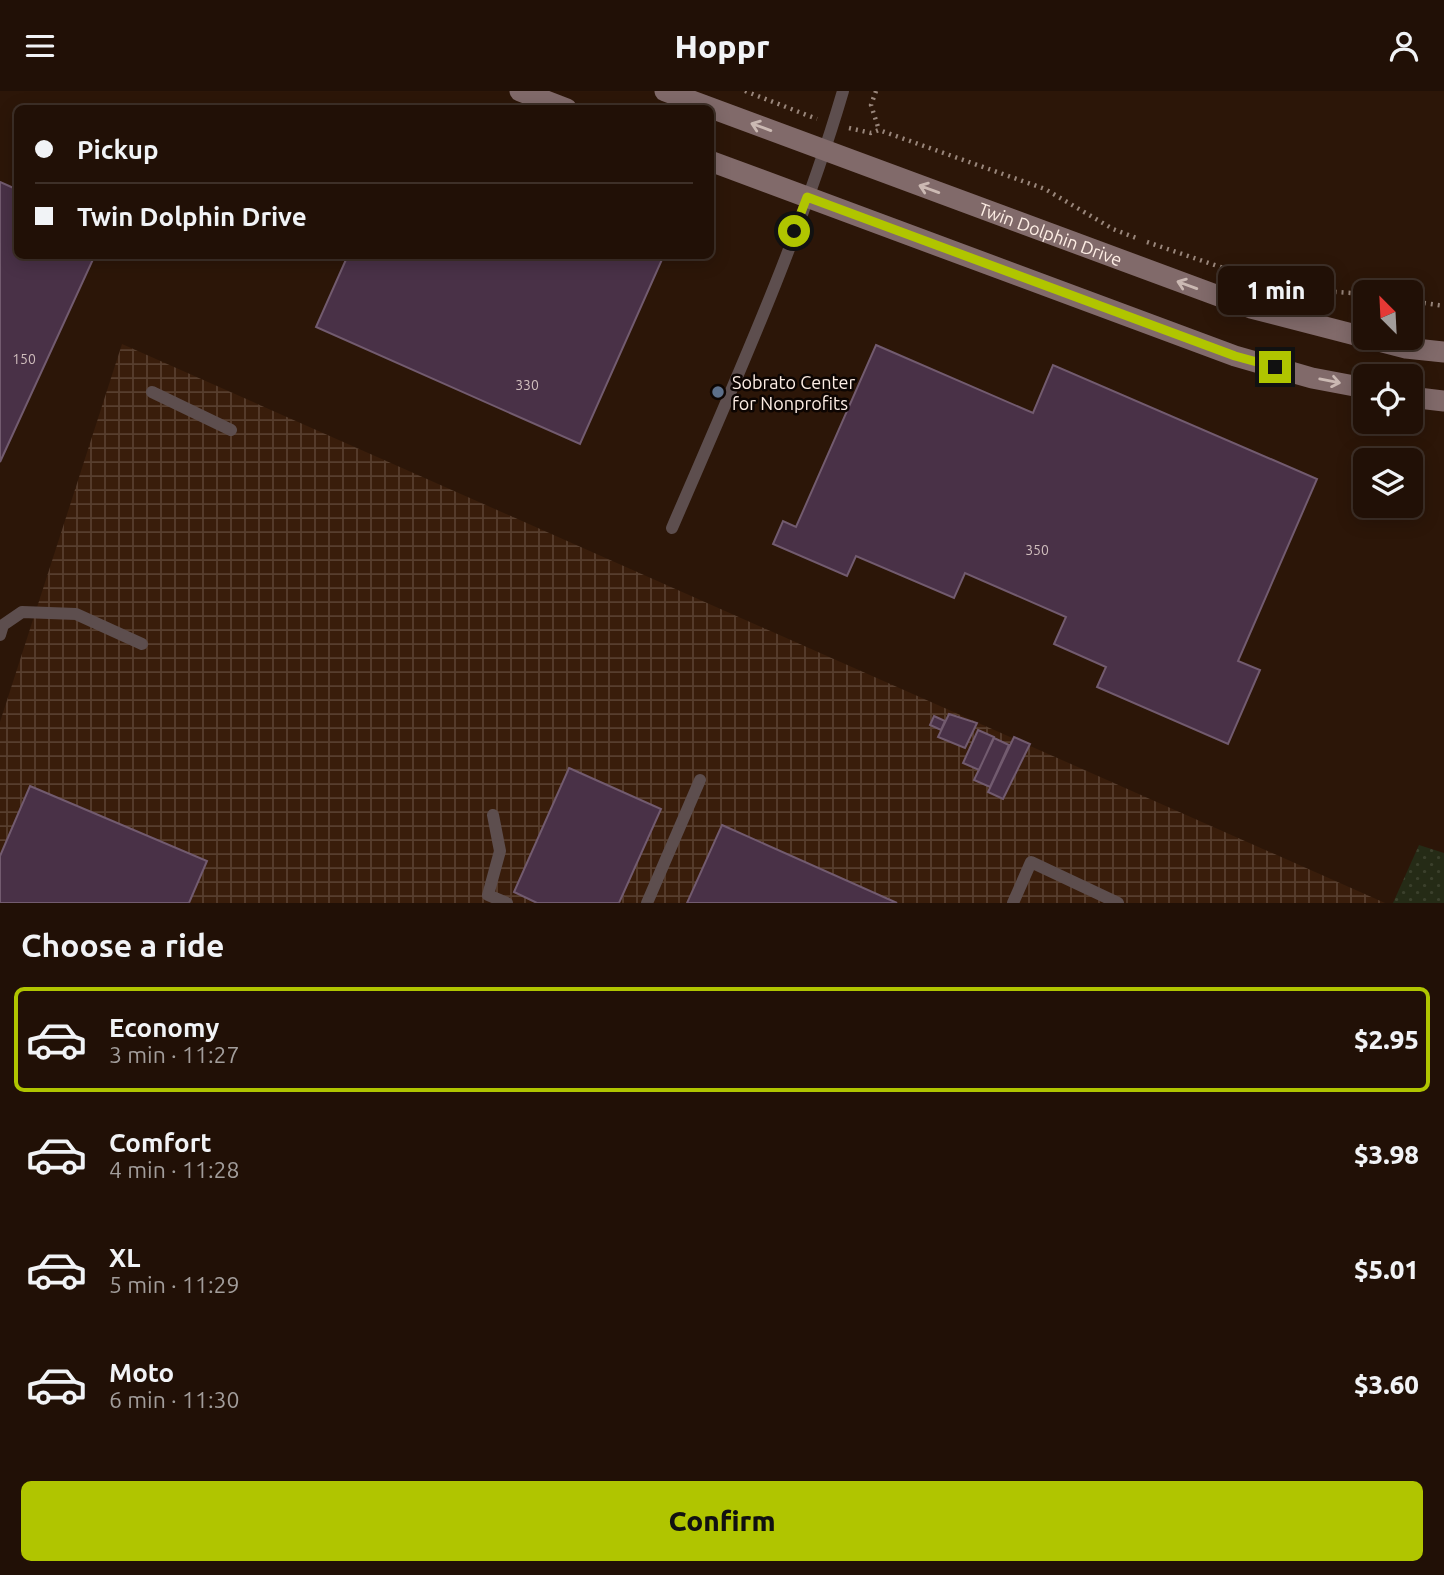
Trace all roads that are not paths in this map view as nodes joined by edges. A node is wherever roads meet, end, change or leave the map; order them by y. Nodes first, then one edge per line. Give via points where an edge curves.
1 (520, 91) edge
2 (665, 91) edge
3 (843, 91) edge
4 (557, 105) edge
5 (703, 105) edge
6 (714, 109) edge
7 (825, 150) junction
8 (714, 162) edge
9 (807, 197) junction
10 (1444, 352) edge
11 (1353, 386) edge
12 (152, 392) dead end
13 (1423, 399) edge
14 (1444, 401) edge
15 (231, 429) dead end
16 (672, 528) dead end
17 (0, 635) edge
18 (142, 644) dead end
19 (700, 780) dead end
20 (493, 815) dead end
21 (507, 903) edge
22 (647, 903) edge
23 (1013, 903) edge
24 (1118, 903) edge

1 - 4 main road
5 -> 2 main road, Twin Dolphin Drive
3 - 7 lane
7 -> 6 main road, Twin Dolphin Drive
7 - 9 lane
10 -> 7 main road, Twin Dolphin Drive via 1406,348 1251,308
8 - 9 main road
9 -> 11 main road via 1235,356
9 - 16 lane
12 - 15 lane
13 - 14 main road
17 - 18 lane via 3,625 22,612 76,614
19 - 22 lane
20 - 21 lane via 500,851 488,895
23 - 24 lane via 1031,862

